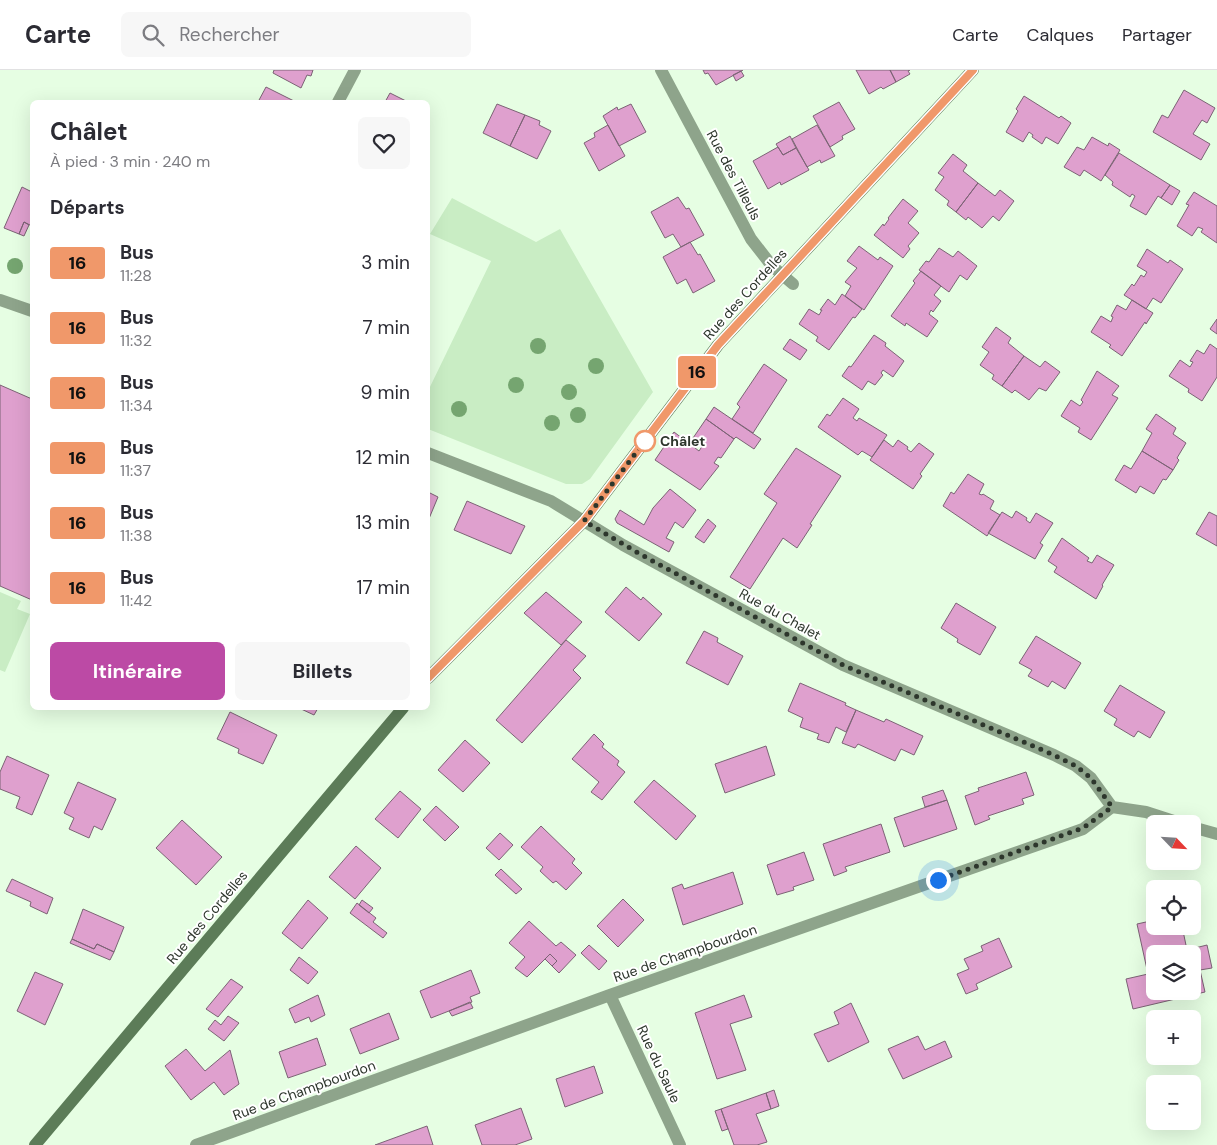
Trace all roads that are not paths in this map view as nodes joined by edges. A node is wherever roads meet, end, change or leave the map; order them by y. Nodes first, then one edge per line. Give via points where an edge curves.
1 (355, 70) edge
2 (661, 70) edge
3 (973, 70) edge
4 (339, 100) edge
5 (782, 276) junction
6 (793, 284) dead end
7 (0, 300) edge
8 (30, 310) edge
9 (430, 454) edge
10 (584, 521) junction
11 (430, 676) edge
12 (401, 710) edge
13 (1112, 807) junction
14 (1155, 815) edge
15 (1201, 830) edge
16 (1217, 834) edge
17 (610, 995) junction
18 (35, 1145) edge
19 (196, 1145) edge
20 (680, 1145) edge

1 - 4 street
2 - 5 street, Rue des Tilleuls via 751,239
3 - 5 street, Rue des Cordelles
5 - 6 street, Rue des Tilleuls
5 - 10 street, Rue des Cordelles via 718,345
7 - 8 street
9 - 10 street, Rue du Chalet via 552,501
10 - 11 street, Rue des Cordelles
10 - 13 street, Rue du Chalet via 843,665 1076,766 1091,778
12 - 18 street, Rue des Cordelles
13 - 14 street
13 - 17 street, Rue de Champbourdon via 1083,828
15 - 16 street
17 - 19 street, Rue de Champbourdon
17 - 20 street, Rue du Saule

